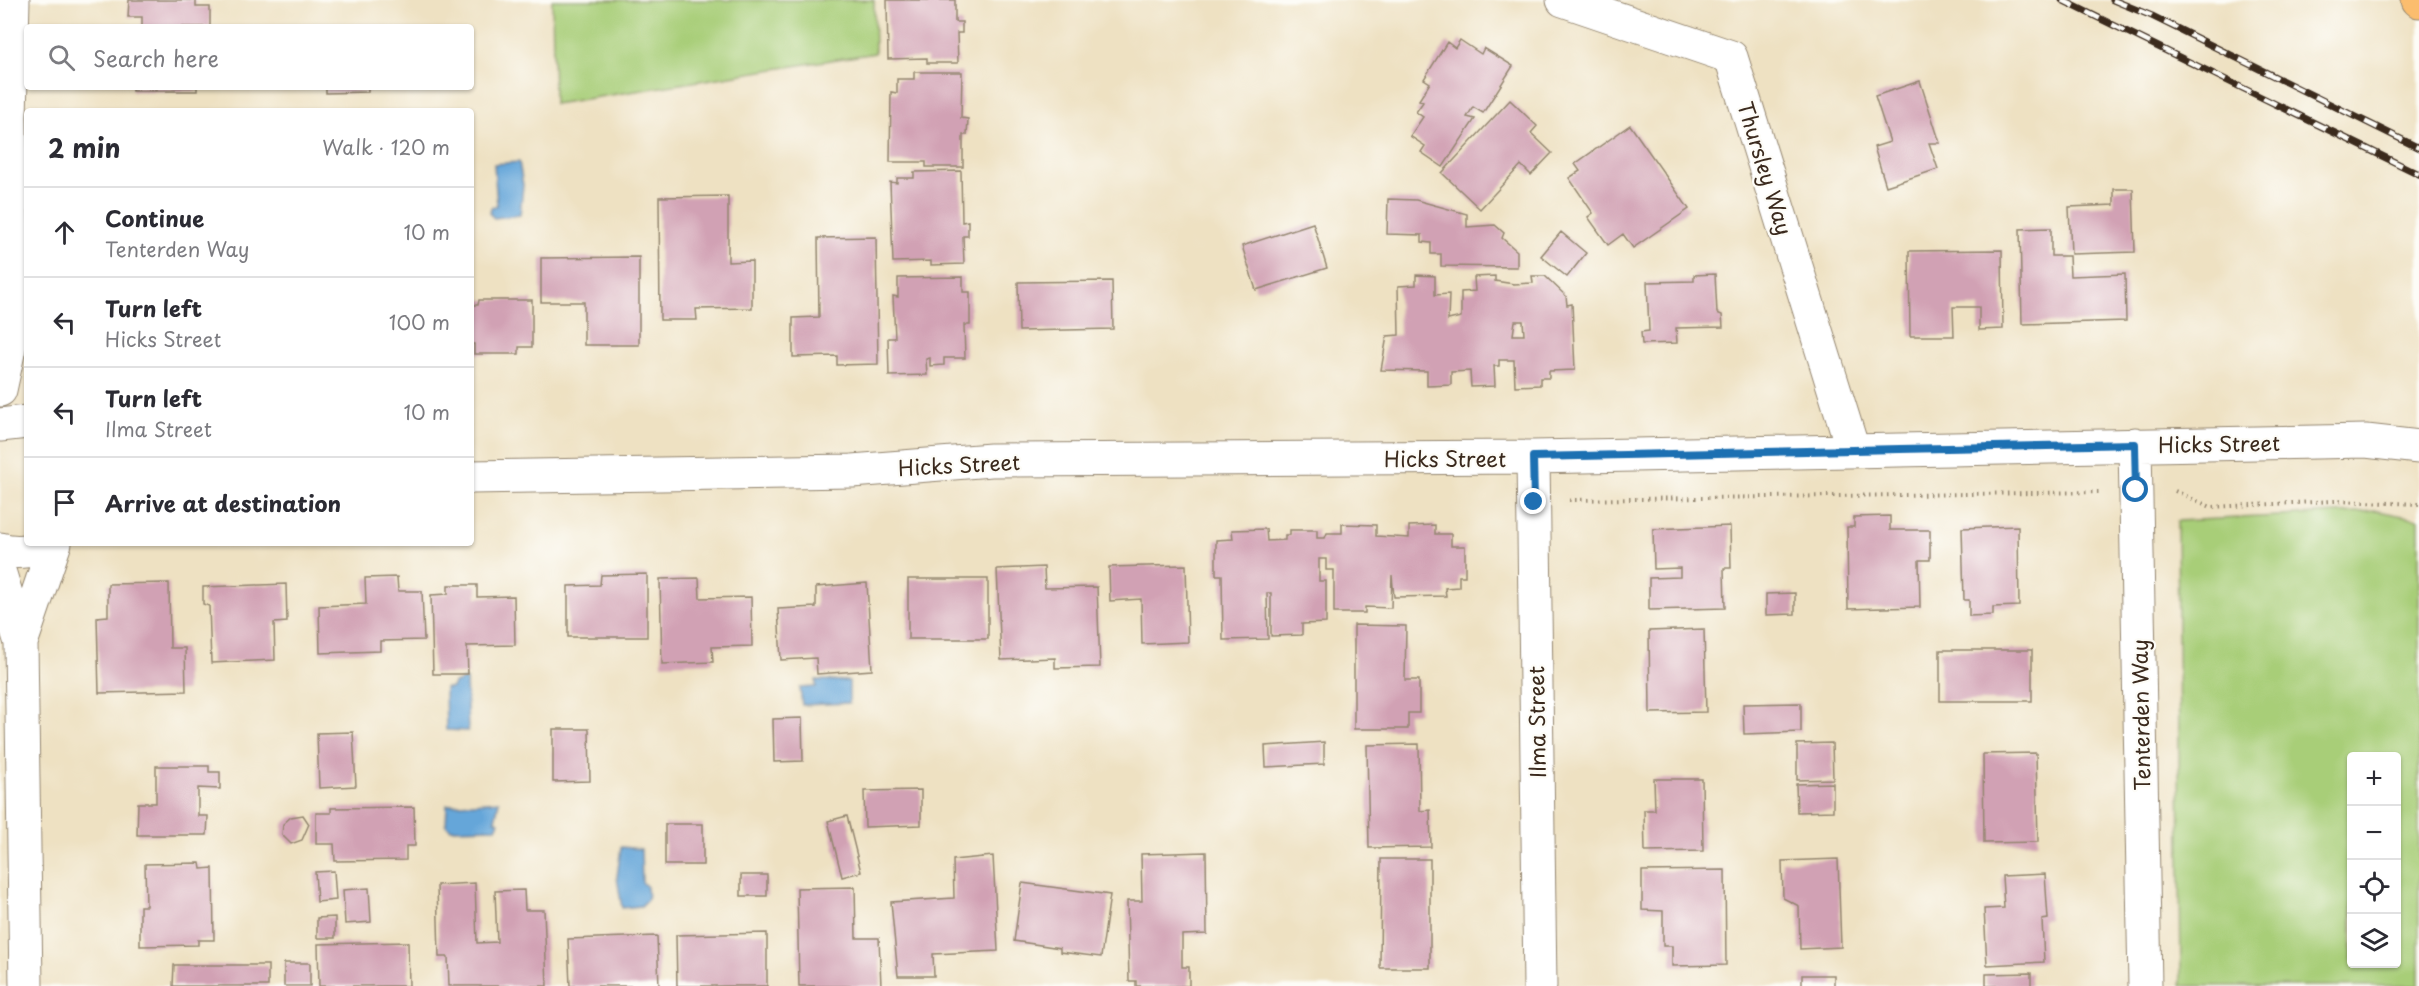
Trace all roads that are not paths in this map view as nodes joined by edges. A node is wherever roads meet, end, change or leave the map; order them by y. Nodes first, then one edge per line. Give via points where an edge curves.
1 (13, 0) edge
2 (1563, 0) edge
3 (5, 117) edge
4 (13, 330) junction
5 (24, 357) edge
6 (0, 390) edge
7 (24, 422) edge
8 (0, 425) edge
9 (2135, 444) junction
10 (2419, 447) edge
11 (1853, 450) junction
12 (1533, 457) junction
13 (474, 477) edge
14 (46, 546) edge
15 (52, 546) edge
16 (0, 549) edge
17 (0, 574) edge
18 (21, 643) junction
19 (26, 986) edge
20 (1540, 986) edge
21 (2145, 986) edge

1 - 3 street
2 - 11 street, Thursley Way via 1731,57
3 - 4 street
4 - 5 street
4 - 6 street
7 - 8 street
9 - 10 street, Hicks Street via 2366,441
9 - 11 street, Hicks Street
9 - 21 street, Tenterden Way
11 - 12 street, Hicks Street
12 - 13 street, Hicks Street via 991,460 852,471
12 - 20 street, Ilma Street
14 - 16 street via 14,553
15 - 18 street
17 - 18 street
18 - 19 street

